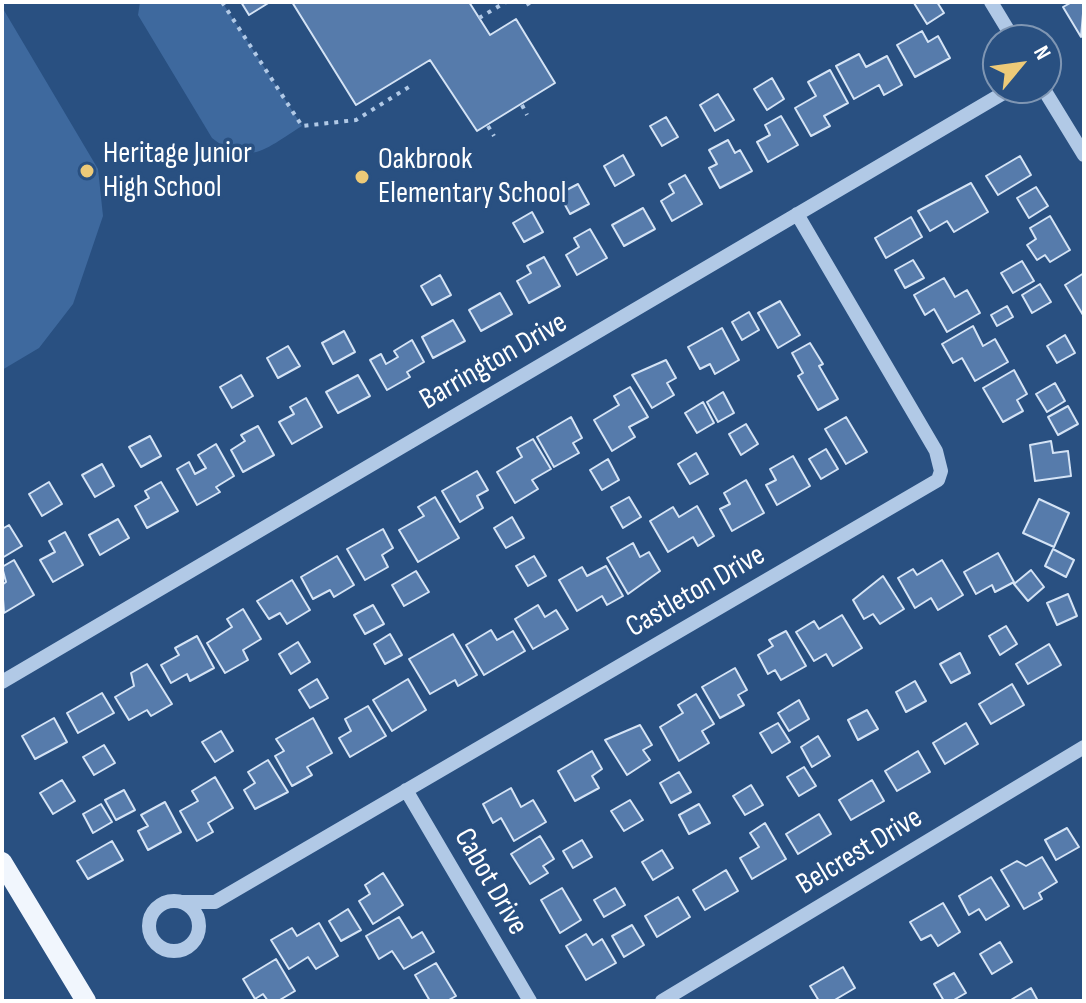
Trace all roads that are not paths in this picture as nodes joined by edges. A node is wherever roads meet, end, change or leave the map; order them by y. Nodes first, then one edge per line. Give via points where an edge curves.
1 (991, 2) edge
2 (1004, 24) edge
3 (985, 104) edge
4 (1053, 104) edge
5 (1084, 155) edge
6 (797, 214) junction
7 (2, 682) edge
8 (1084, 747) edge
9 (406, 790) junction
10 (2, 862) edge
11 (182, 902) junction
12 (215, 902) junction
13 (199, 930) junction
14 (86, 1001) edge
15 (530, 1001) edge
16 (662, 1001) edge

1 - 2 street
3 - 6 street, Barrington Drive
4 - 5 street
6 - 7 street, Barrington Drive
6 - 9 street, Castleton Drive via 936,451 938,480
8 - 16 street, Belcrest Drive
9 - 12 street, Castleton Drive
9 - 15 street, Cabot Drive
10 - 14 main road
11 - 12 street, Castleton Drive
11 - 13 street via 195,913
11 - 13 street, Castleton Drive via 164,903 151,914 152,940 166,951 183,950
12 - 13 street, Castleton Drive

